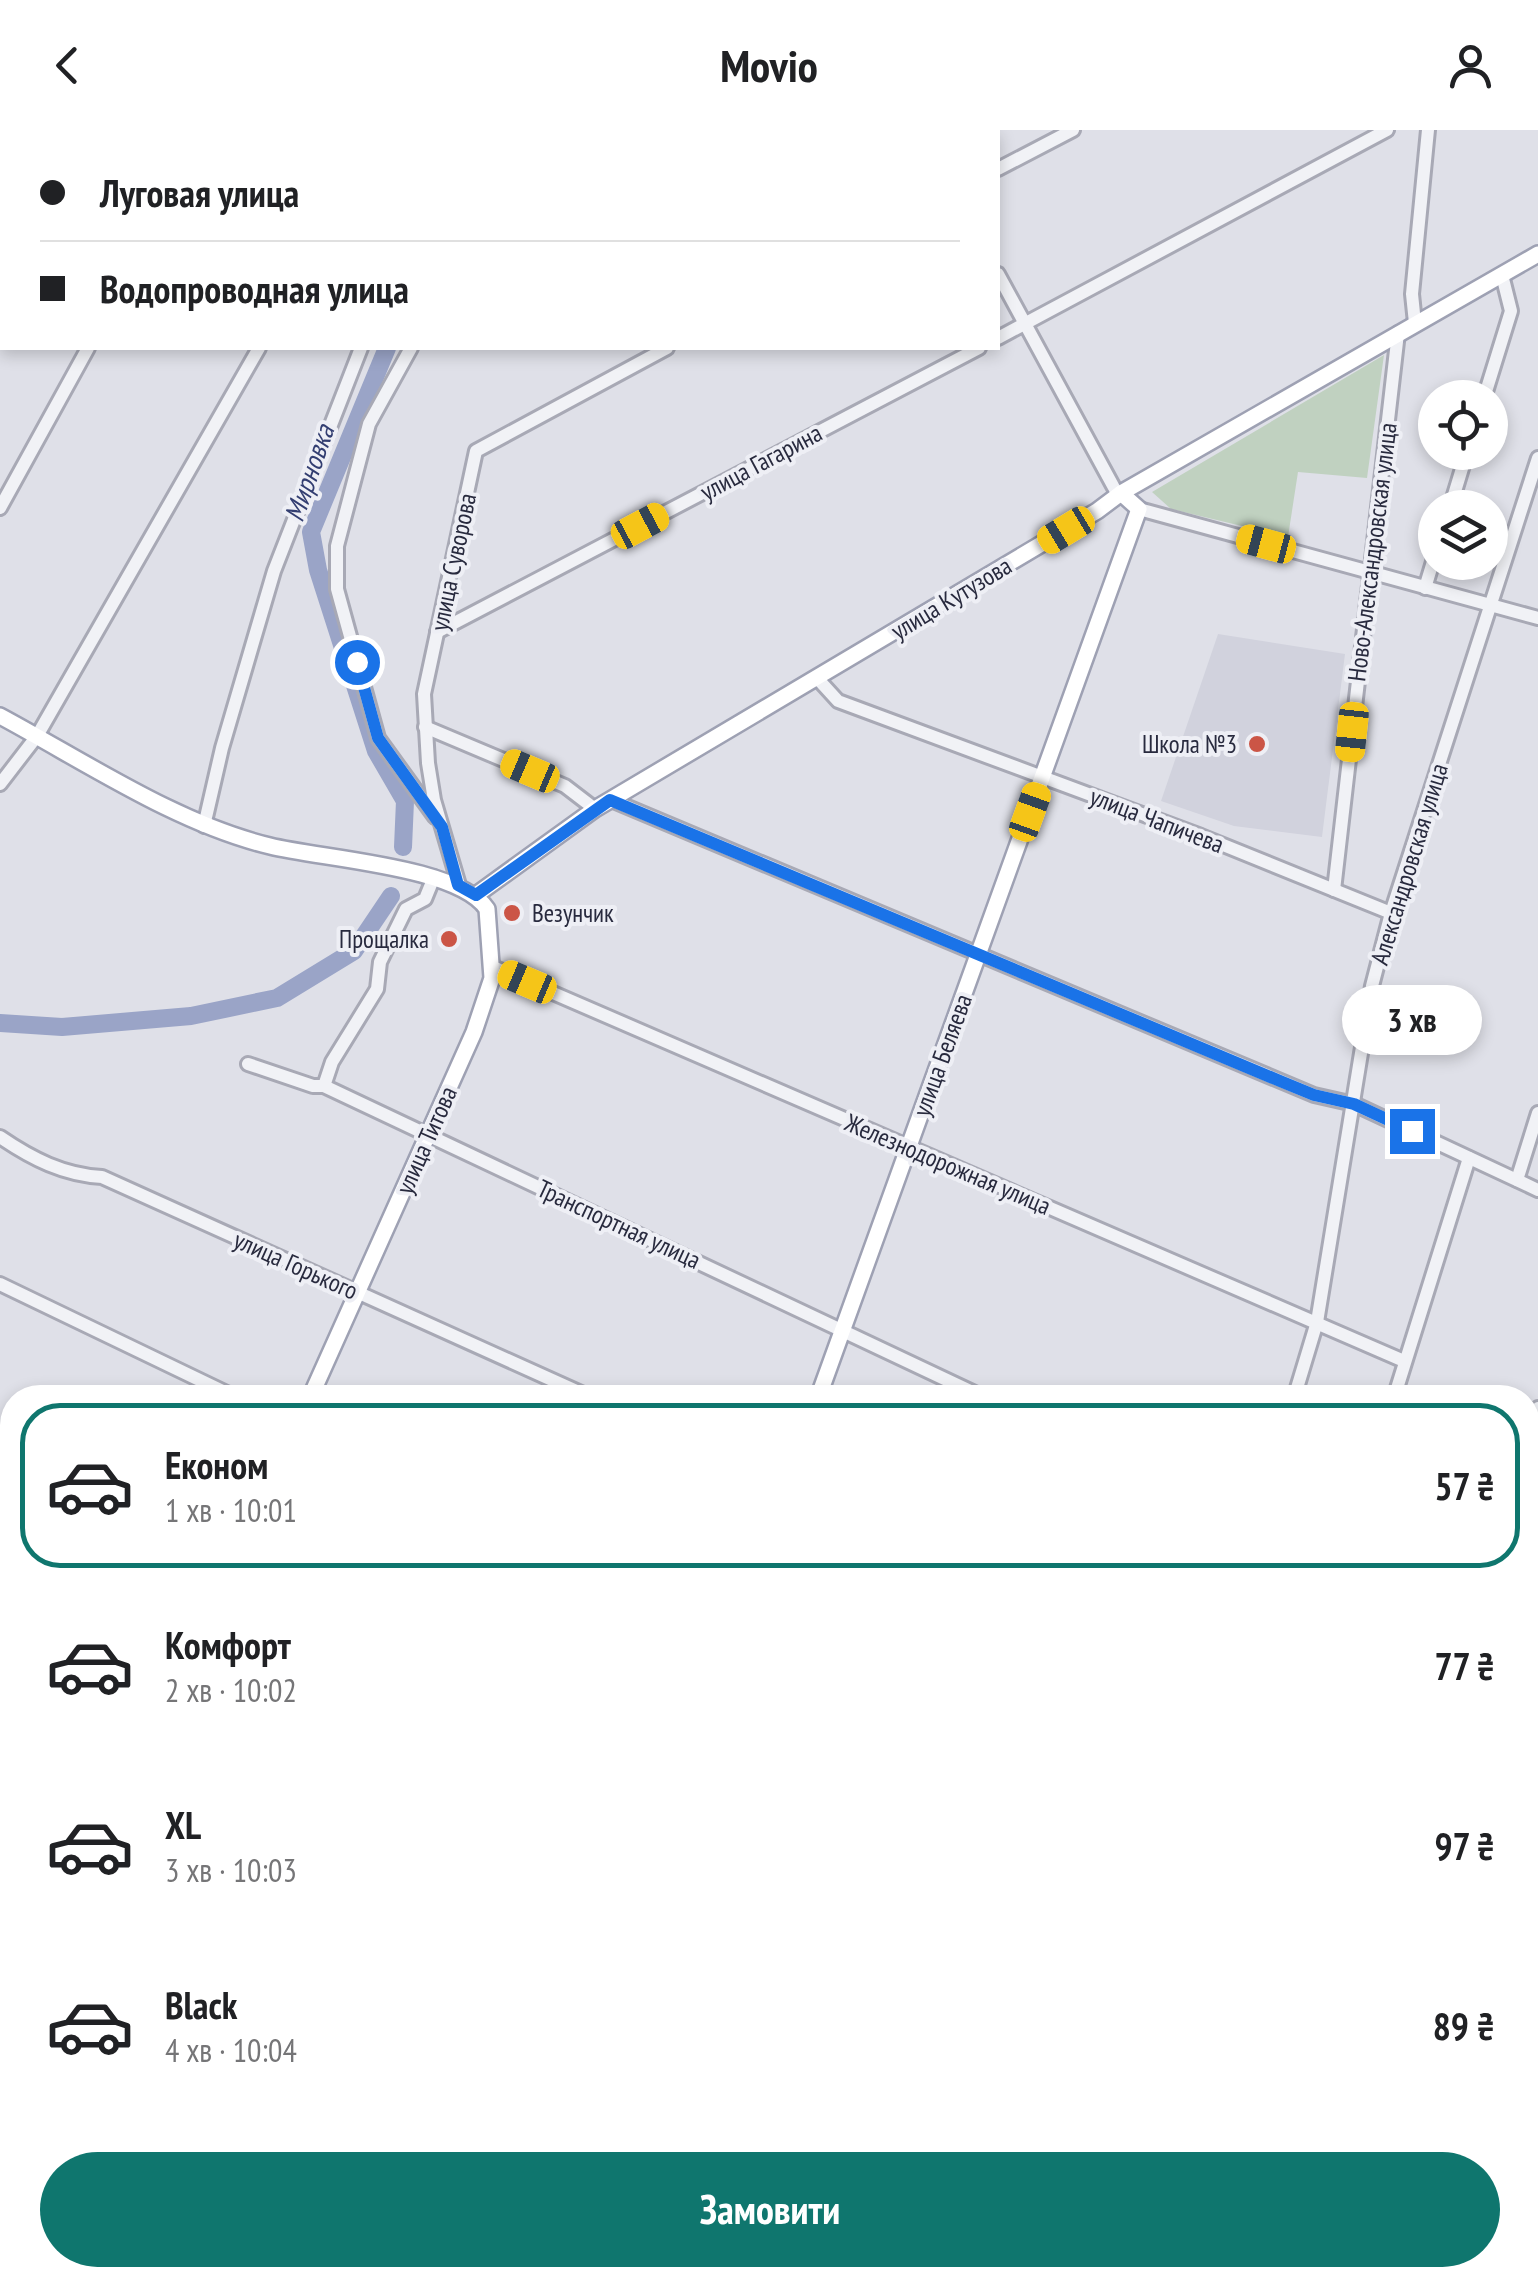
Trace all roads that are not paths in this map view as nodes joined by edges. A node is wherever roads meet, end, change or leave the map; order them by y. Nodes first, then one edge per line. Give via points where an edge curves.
1 (1073, 130) edge
2 (1388, 130) edge
3 (1428, 130) edge
4 (1000, 168) edge
5 (1538, 254) edge
6 (1502, 275) junction
7 (1000, 278) edge
8 (1415, 323) junction
9 (1024, 324) junction
10 (1398, 333) junction
11 (1000, 337) edge
12 (87, 350) edge
13 (258, 350) edge
14 (359, 350) edge
15 (410, 350) edge
16 (663, 350) edge
17 (975, 350) edge
18 (1489, 380) edge
19 (1538, 458) edge
20 (1120, 494) junction
21 (0, 508) edge
22 (1139, 509) junction
23 (1369, 573) junction
24 (1427, 580) edge
25 (1425, 588) junction
26 (1492, 606) junction
27 (1538, 618) edge
28 (437, 632) junction
29 (816, 678) junction
30 (0, 716) edge
31 (425, 727) junction
32 (37, 736) junction
33 (1042, 776) junction
34 (0, 784) edge
35 (610, 800) junction
36 (595, 810) junction
37 (204, 826) junction
38 (442, 827) junction
39 (434, 878) junction
40 (458, 885) junction
41 (1334, 890) junction
42 (476, 895) junction
43 (1391, 914) junction
44 (978, 956) junction
45 (492, 967) junction
46 (248, 1064) dead end
47 (324, 1086) junction
48 (1354, 1104) junction
49 (1538, 1113) edge
50 (428, 1135) junction
51 (0, 1137) edge
52 (908, 1148) junction
53 (1469, 1158) junction
54 (1517, 1180) junction
55 (1538, 1190) edge
56 (0, 1284) edge
57 (356, 1293) junction
58 (1318, 1322) junction
59 (842, 1330) junction
60 (1404, 1362) junction
61 (210, 1385) edge
62 (316, 1385) edge
63 (563, 1385) edge
64 (823, 1385) edge
65 (958, 1385) edge
66 (1298, 1385) edge
67 (1398, 1385) edge

1 - 4 street
2 - 9 street
3 - 8 street
5 - 6 main road, улица Кутузова
6 - 8 main road, улица Кутузова
6 - 18 street via 1510,311
7 - 9 street
8 - 10 main road, улица Кутузова
9 - 11 street
9 - 20 street
10 - 20 main road, улица Кутузова
10 - 23 street, Ново-Александровская улица
12 - 21 street
13 - 32 street
14 - 37 street via 274,571
15 - 38 street via 369,424 337,546 337,589 378,738
16 - 28 street, улица Суворова via 476,451
17 - 28 street, улица Гагарина
19 - 26 street, Александровская улица
20 - 22 main road
20 - 29 main road, улица Кутузова
22 - 23 street
22 - 33 main road, улица Беляева
23 - 25 street
23 - 41 street, Ново-Александровская улица
24 - 25 street
25 - 26 street
26 - 27 street
26 - 43 street, Александровская улица
28 - 31 street, улица Суворова via 424,694
29 - 33 street, улица Чапичева via 838,700
29 - 35 main road, улица Кутузова
30 - 32 main road
31 - 36 street via 564,786
31 - 38 street, улица Суворова
32 - 34 street
32 - 37 main road
33 - 41 street, улица Чапичева
33 - 44 main road, улица Беляева
35 - 36 main road, улица Кутузова
35 - 44 street
36 - 42 main road, улица Кутузова
37 - 39 main road via 269,846
38 - 40 street, улица Суворова
39 - 40 main road
39 - 47 street via 425,899 406,909 380,962 377,989
40 - 42 main road
41 - 43 street, улица Чапичева
42 - 45 main road, улица Титова via 488,908
43 - 48 street, Александровская улица
44 - 48 street via 1314,1095
44 - 52 main road, улица Беляева
45 - 50 main road, улица Титова via 474,1032
45 - 52 street, Железнодорожная улица
46 - 47 street, Транспортная улица
47 - 50 street, Транспортная улица
48 - 53 street
48 - 58 street, Александровская улица
49 - 54 street
50 - 57 main road, улица Титова
50 - 59 street, Транспортная улица
51 - 57 street, улица Горького via 31,1158 102,1177
52 - 58 street, Железнодорожная улица
52 - 59 main road, улица Беляева
53 - 54 street
53 - 60 street
54 - 55 street
56 - 61 street
57 - 62 main road, улица Титова
57 - 63 street, улица Горького
58 - 60 street, Железнодорожная улица
58 - 66 street, Александровская улица
59 - 64 main road, улица Беляева
59 - 65 street, Транспортная улица
60 - 67 street

